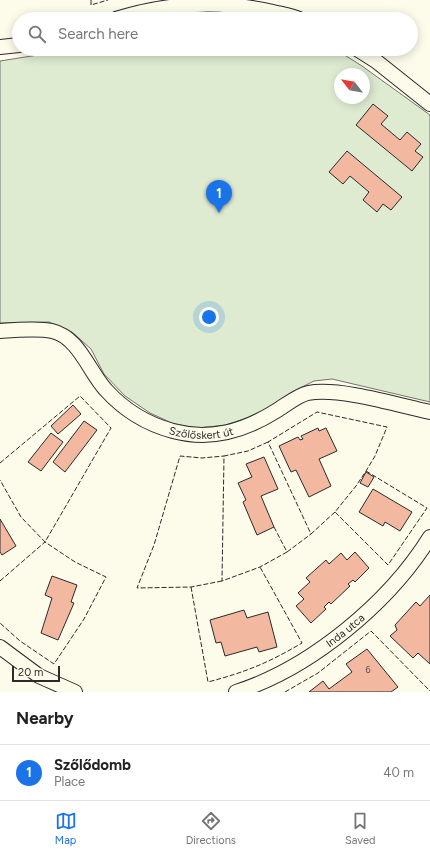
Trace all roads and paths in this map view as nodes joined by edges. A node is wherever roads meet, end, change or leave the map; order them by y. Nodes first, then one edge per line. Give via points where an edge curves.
1 (255, 4) edge
2 (140, 12) edge
3 (278, 12) edge
4 (12, 46) edge
5 (0, 47) edge
6 (368, 56) edge
7 (430, 104) edge
8 (0, 331) edge
9 (430, 412) edge
10 (430, 537) edge
11 (0, 647) edge
12 (75, 692) edge
13 (236, 692) edge

1 - 2 street via 192,4
1 - 3 street
4 - 5 street
6 - 7 street
8 - 9 street, Szőlőskert út via 52,332 65,338 88,364 105,389 122,406 154,424 193,435 218,435 238,430 260,421 306,393 330,391
10 - 13 street, Inda utca via 404,572 368,612 286,672
11 - 12 street via 39,676

